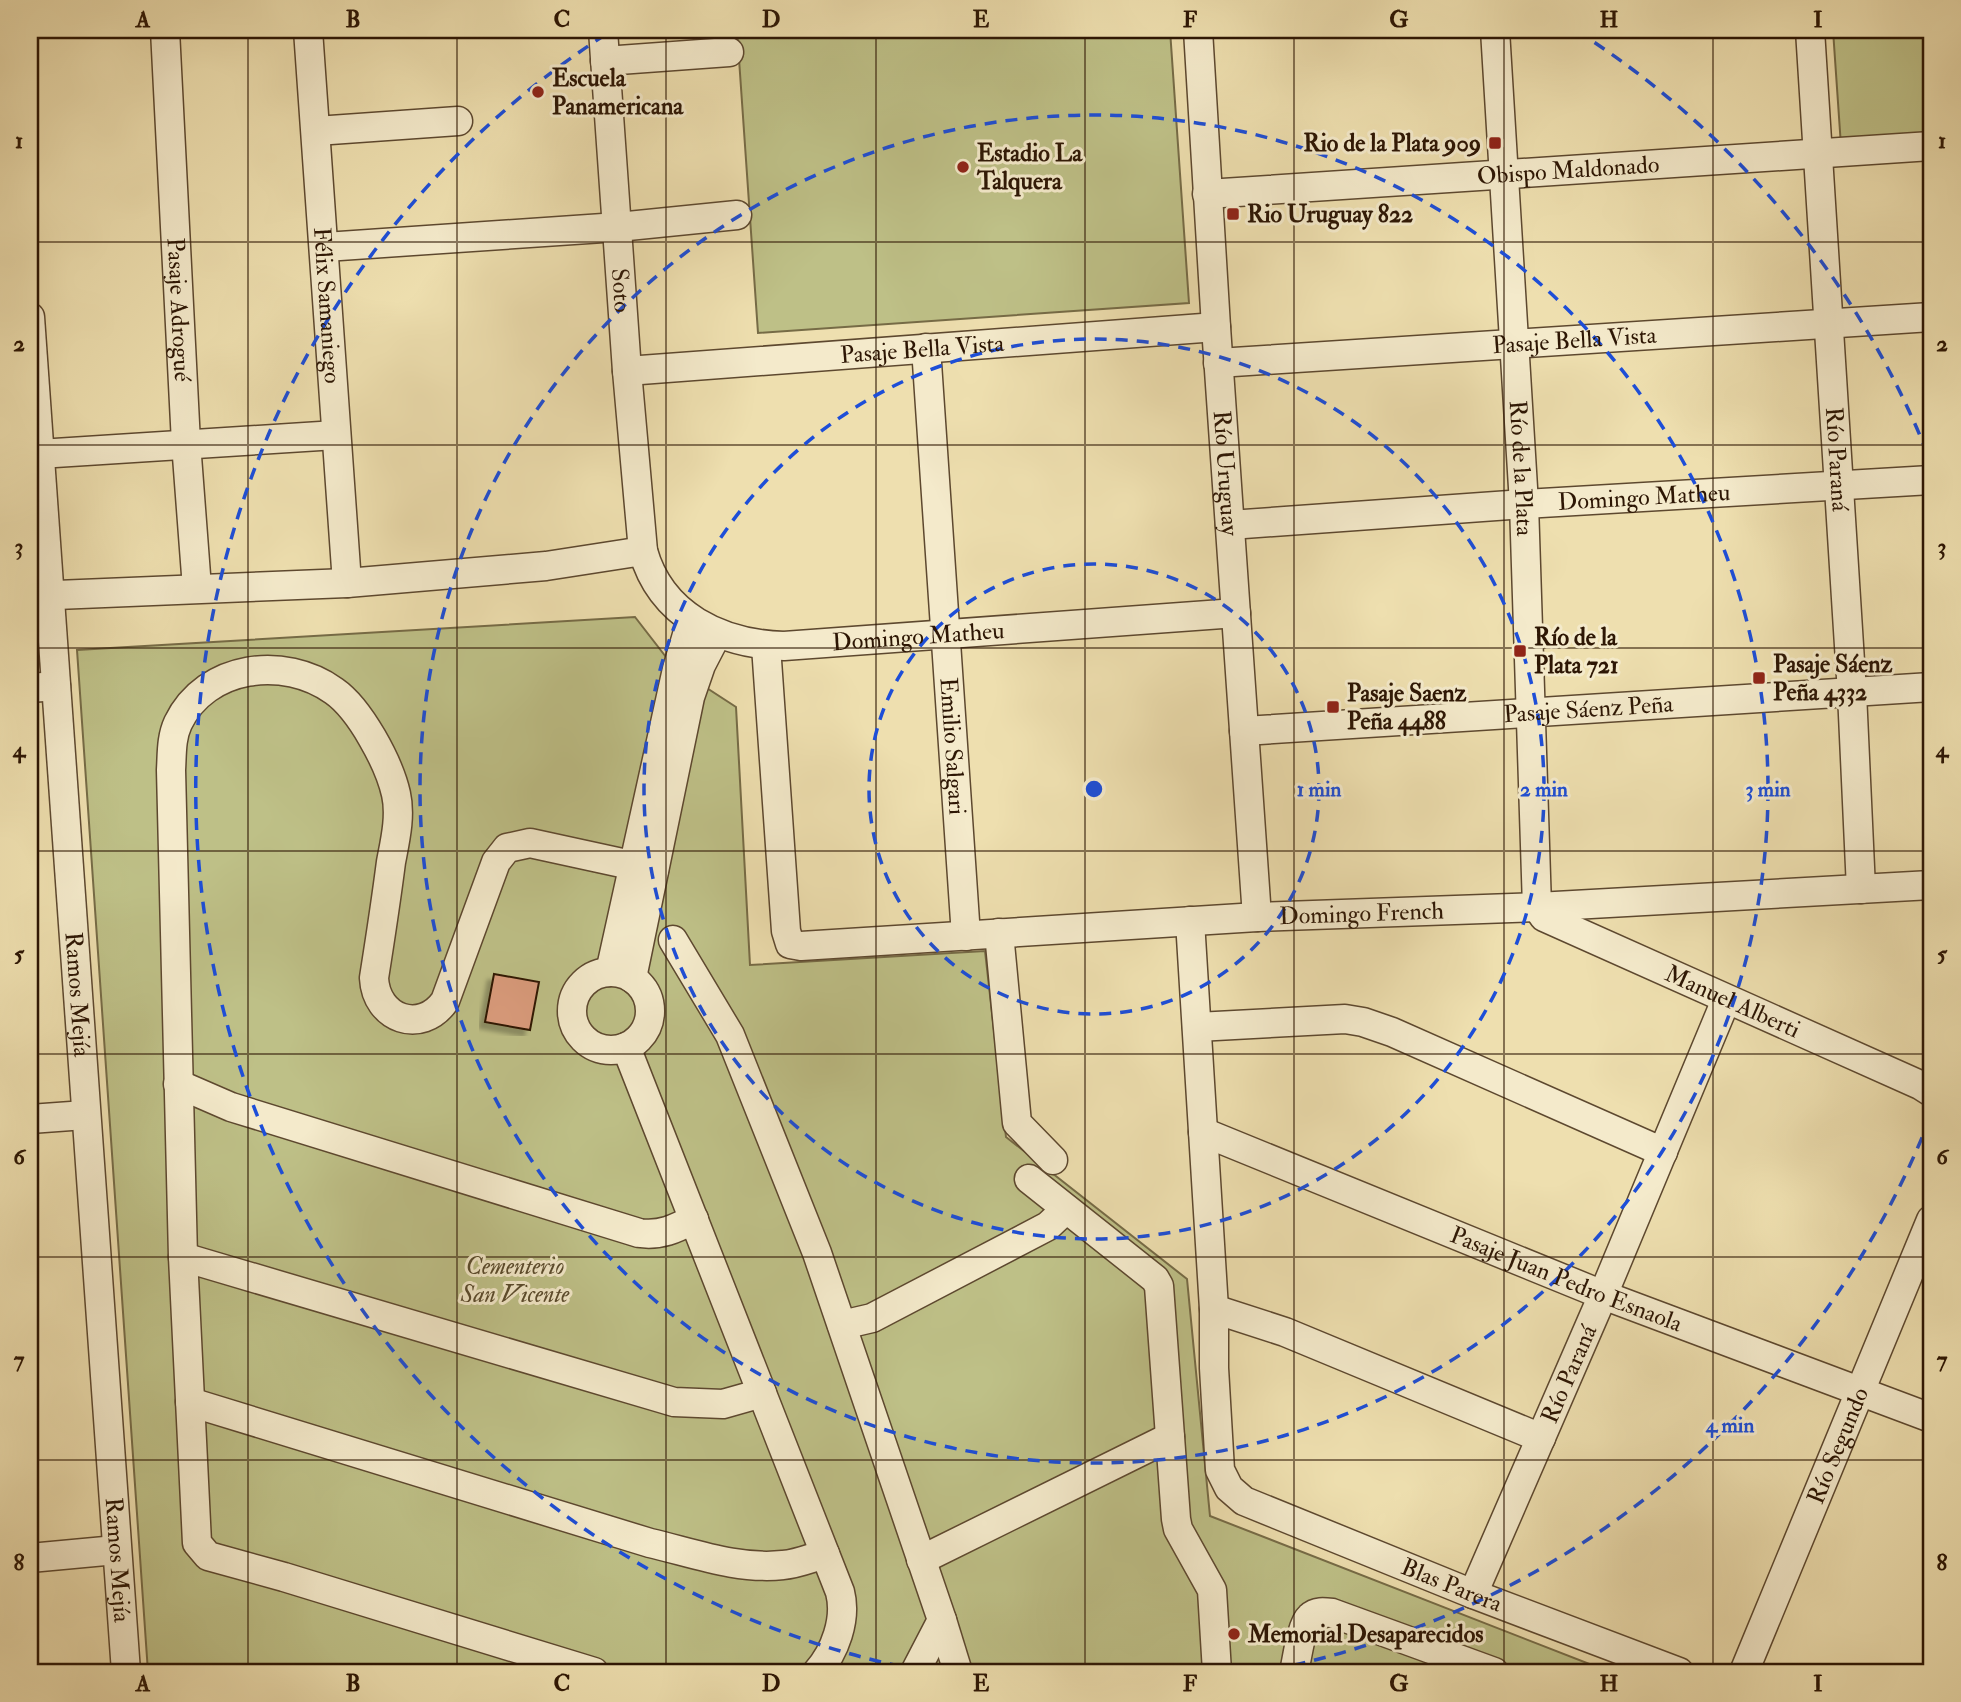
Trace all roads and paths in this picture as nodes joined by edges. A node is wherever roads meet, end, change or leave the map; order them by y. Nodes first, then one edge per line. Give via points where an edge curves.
1 (165, 30) edge
2 (308, 30) edge
3 (603, 30) edge
4 (1204, 30) edge
5 (1495, 30) edge
6 (1810, 30) edge
7 (729, 52) dead end
8 (605, 61) junction
9 (458, 121) dead end
10 (316, 131) junction
11 (1931, 146) edge
12 (1818, 152) junction
13 (1503, 174) junction
14 (1207, 194) junction
15 (737, 215) dead end
16 (618, 226) junction
17 (324, 247) junction
18 (30, 317) edge
19 (1931, 317) edge
20 (1829, 323) junction
21 (1216, 327) junction
22 (1514, 342) junction
23 (926, 348) junction
24 (1218, 363) junction
25 (627, 371) junction
26 (336, 435) junction
27 (186, 443) junction
28 (39, 454) junction
29 (1931, 480) edge
30 (1838, 486) junction
31 (1524, 504) junction
32 (1230, 525) junction
33 (643, 551) junction
34 (347, 583) junction
35 (197, 588) junction
36 (39, 595) edge
37 (1236, 613) junction
38 (691, 621) junction
39 (717, 634) junction
40 (945, 634) junction
41 (766, 646) junction
42 (43, 687) edge
43 (1931, 687) edge
44 (1852, 693) junction
45 (1532, 713) junction
46 (1244, 732) junction
47 (643, 868) junction
48 (1931, 885) edge
49 (1861, 889) junction
50 (1537, 907) junction
51 (1257, 917) junction
52 (1189, 921) junction
53 (999, 933) junction
54 (966, 936) junction
55 (673, 940) dead end
56 (621, 975) junction
57 (1726, 1000) junction
58 (1197, 1027) junction
59 (626, 1047) junction
60 (178, 1084) junction
61 (1931, 1092) edge
62 (85, 1115) junction
63 (30, 1118) edge
64 (1203, 1132) junction
65 (1663, 1152) junction
66 (1053, 1160) dead end
67 (1029, 1179) dead end
68 (1066, 1209) junction
69 (694, 1219) junction
70 (1931, 1220) edge
71 (183, 1257) junction
72 (1603, 1295) junction
73 (1214, 1308) junction
74 (842, 1325) junction
75 (1860, 1392) junction
76 (762, 1393) junction
77 (190, 1402) junction
78 (1931, 1418) edge
79 (1170, 1437) junction
80 (1541, 1438) junction
81 (117, 1550) junction
82 (825, 1554) junction
83 (30, 1558) edge
84 (921, 1560) junction
85 (1473, 1594) junction
86 (943, 1620) junction
87 (126, 1672) edge
88 (594, 1672) edge
89 (817, 1672) edge
90 (915, 1672) edge
91 (958, 1672) edge
92 (1217, 1672) edge
93 (1294, 1672) edge
94 (1494, 1672) edge
95 (1679, 1672) edge
96 (1744, 1672) edge

1 - 27 street, Pasaje Adrogué
2 - 10 street, Félix Samaniego
3 - 8 street, Soto
4 - 14 street, Río Uruguay
5 - 13 street, Río de la Plata
6 - 12 street, Río Paraná
7 - 8 street
8 - 16 street, Soto
9 - 10 street
10 - 17 street, Félix Samaniego
11 - 12 street, Obispo Maldonado
12 - 13 street, Obispo Maldonado
12 - 20 street, Río Paraná
13 - 14 street, Obispo Maldonado
13 - 22 street, Río de la Plata
14 - 21 street, Río Uruguay
15 - 16 street
16 - 17 street
16 - 25 street, Soto
17 - 26 street, Félix Samaniego
18 - 28 street, Ramos Mejía
19 - 20 street, Pasaje Bella Vista
20 - 22 street, Pasaje Bella Vista
20 - 30 street, Río Paraná
21 - 23 street, Pasaje Bella Vista
21 - 24 street, Río Uruguay
22 - 24 street, Pasaje Bella Vista
22 - 31 street, Río de la Plata
23 - 25 street, Pasaje Bella Vista
23 - 40 street, Emilio Salgari
24 - 32 street, Río Uruguay
25 - 33 street, Soto
26 - 27 street
26 - 34 street, Félix Samaniego
27 - 28 street
27 - 35 street, Pasaje Adrogué
28 - 36 street, Ramos Mejía
29 - 30 street, Domingo Matheu
30 - 31 street, Domingo Matheu
30 - 44 street, Río Paraná
31 - 32 street, Domingo Matheu
31 - 45 street, Río de la Plata
32 - 37 street, Río Uruguay
33 - 34 street via 546,566
33 - 38 street, Domingo Matheu via 653,578
34 - 35 street
35 - 36 street
36 - 42 street, Ramos Mejía
37 - 40 street, Domingo Matheu
37 - 46 street, Río Uruguay
38 - 39 street, Domingo Matheu
38 - 47 street via 677,669
39 - 41 street, Domingo Matheu
39 - 47 street via 690,696
40 - 41 street, Domingo Matheu
40 - 54 street, Emilio Salgari
41 - 54 street, Domingo French via 790,944
42 - 62 street, Ramos Mejía
43 - 44 street, Pasaje Sáenz Peña
44 - 45 street, Pasaje Sáenz Peña
44 - 49 street, Río Paraná
45 - 46 street, Pasaje Sáenz Peña
45 - 50 street, Río de la Plata
46 - 51 street, Río Uruguay
47 - 56 street
47 - 60 street via 530,843 507,848 495,862 446,1001 429,1016 404,1019 383,1006 375,990 398,803 370,734 342,697 307,677 270,670 219,680 186,710 173,739
48 - 49 street, Domingo French
49 - 50 street, Domingo French
50 - 51 street, Domingo French
50 - 57 street, Manuel Alberti via 1544,917
51 - 52 street, Domingo French
52 - 53 street, Domingo French
52 - 58 street
53 - 54 street, Domingo French
53 - 66 street via 1017,1123
55 - 74 street via 730,1035
56 - 59 street via 642,986 651,1008 645,1032
56 - 59 street via 596,974 576,993 572,1006 573,1020 587,1042 599,1049
57 - 61 street, Manuel Alberti
57 - 65 street, Río Paraná
58 - 64 street
58 - 65 street via 1345,1019 1363,1022
59 - 69 street
60 - 69 street via 231,1107 639,1233 669,1232
60 - 71 street
62 - 63 street
62 - 81 street, Ramos Mejía
64 - 72 street, Pasaje Juan Pedro Esnaola
64 - 73 street
65 - 72 street, Río Paraná
67 - 68 street
68 - 74 street via 1048,1226 872,1318
68 - 79 street via 1159,1286
69 - 76 street
70 - 75 street, Río Segundo
71 - 76 street via 674,1402 723,1404
71 - 77 street
72 - 75 street, Pasaje Juan Pedro Esnaola
72 - 80 street, Río Paraná
73 - 80 street via 1285,1332
73 - 85 street, Blas Parera via 1220,1470 1229,1488 1244,1501
74 - 84 street
75 - 78 street, Pasaje Juan Pedro Esnaola
75 - 96 street, Río Segundo
76 - 82 street
77 - 82 street via 706,1557 772,1566
77 - 88 street via 196,1535 203,1553
79 - 84 street
79 - 92 street via 1178,1529 1212,1590
80 - 85 street, Río Paraná
81 - 83 street
81 - 87 street, Ramos Mejía
82 - 89 street via 843,1608 837,1637
84 - 86 street
85 - 95 street, Blas Parera
86 - 90 street
86 - 91 street
93 - 94 street via 1305,1625 1310,1616 1320,1612

